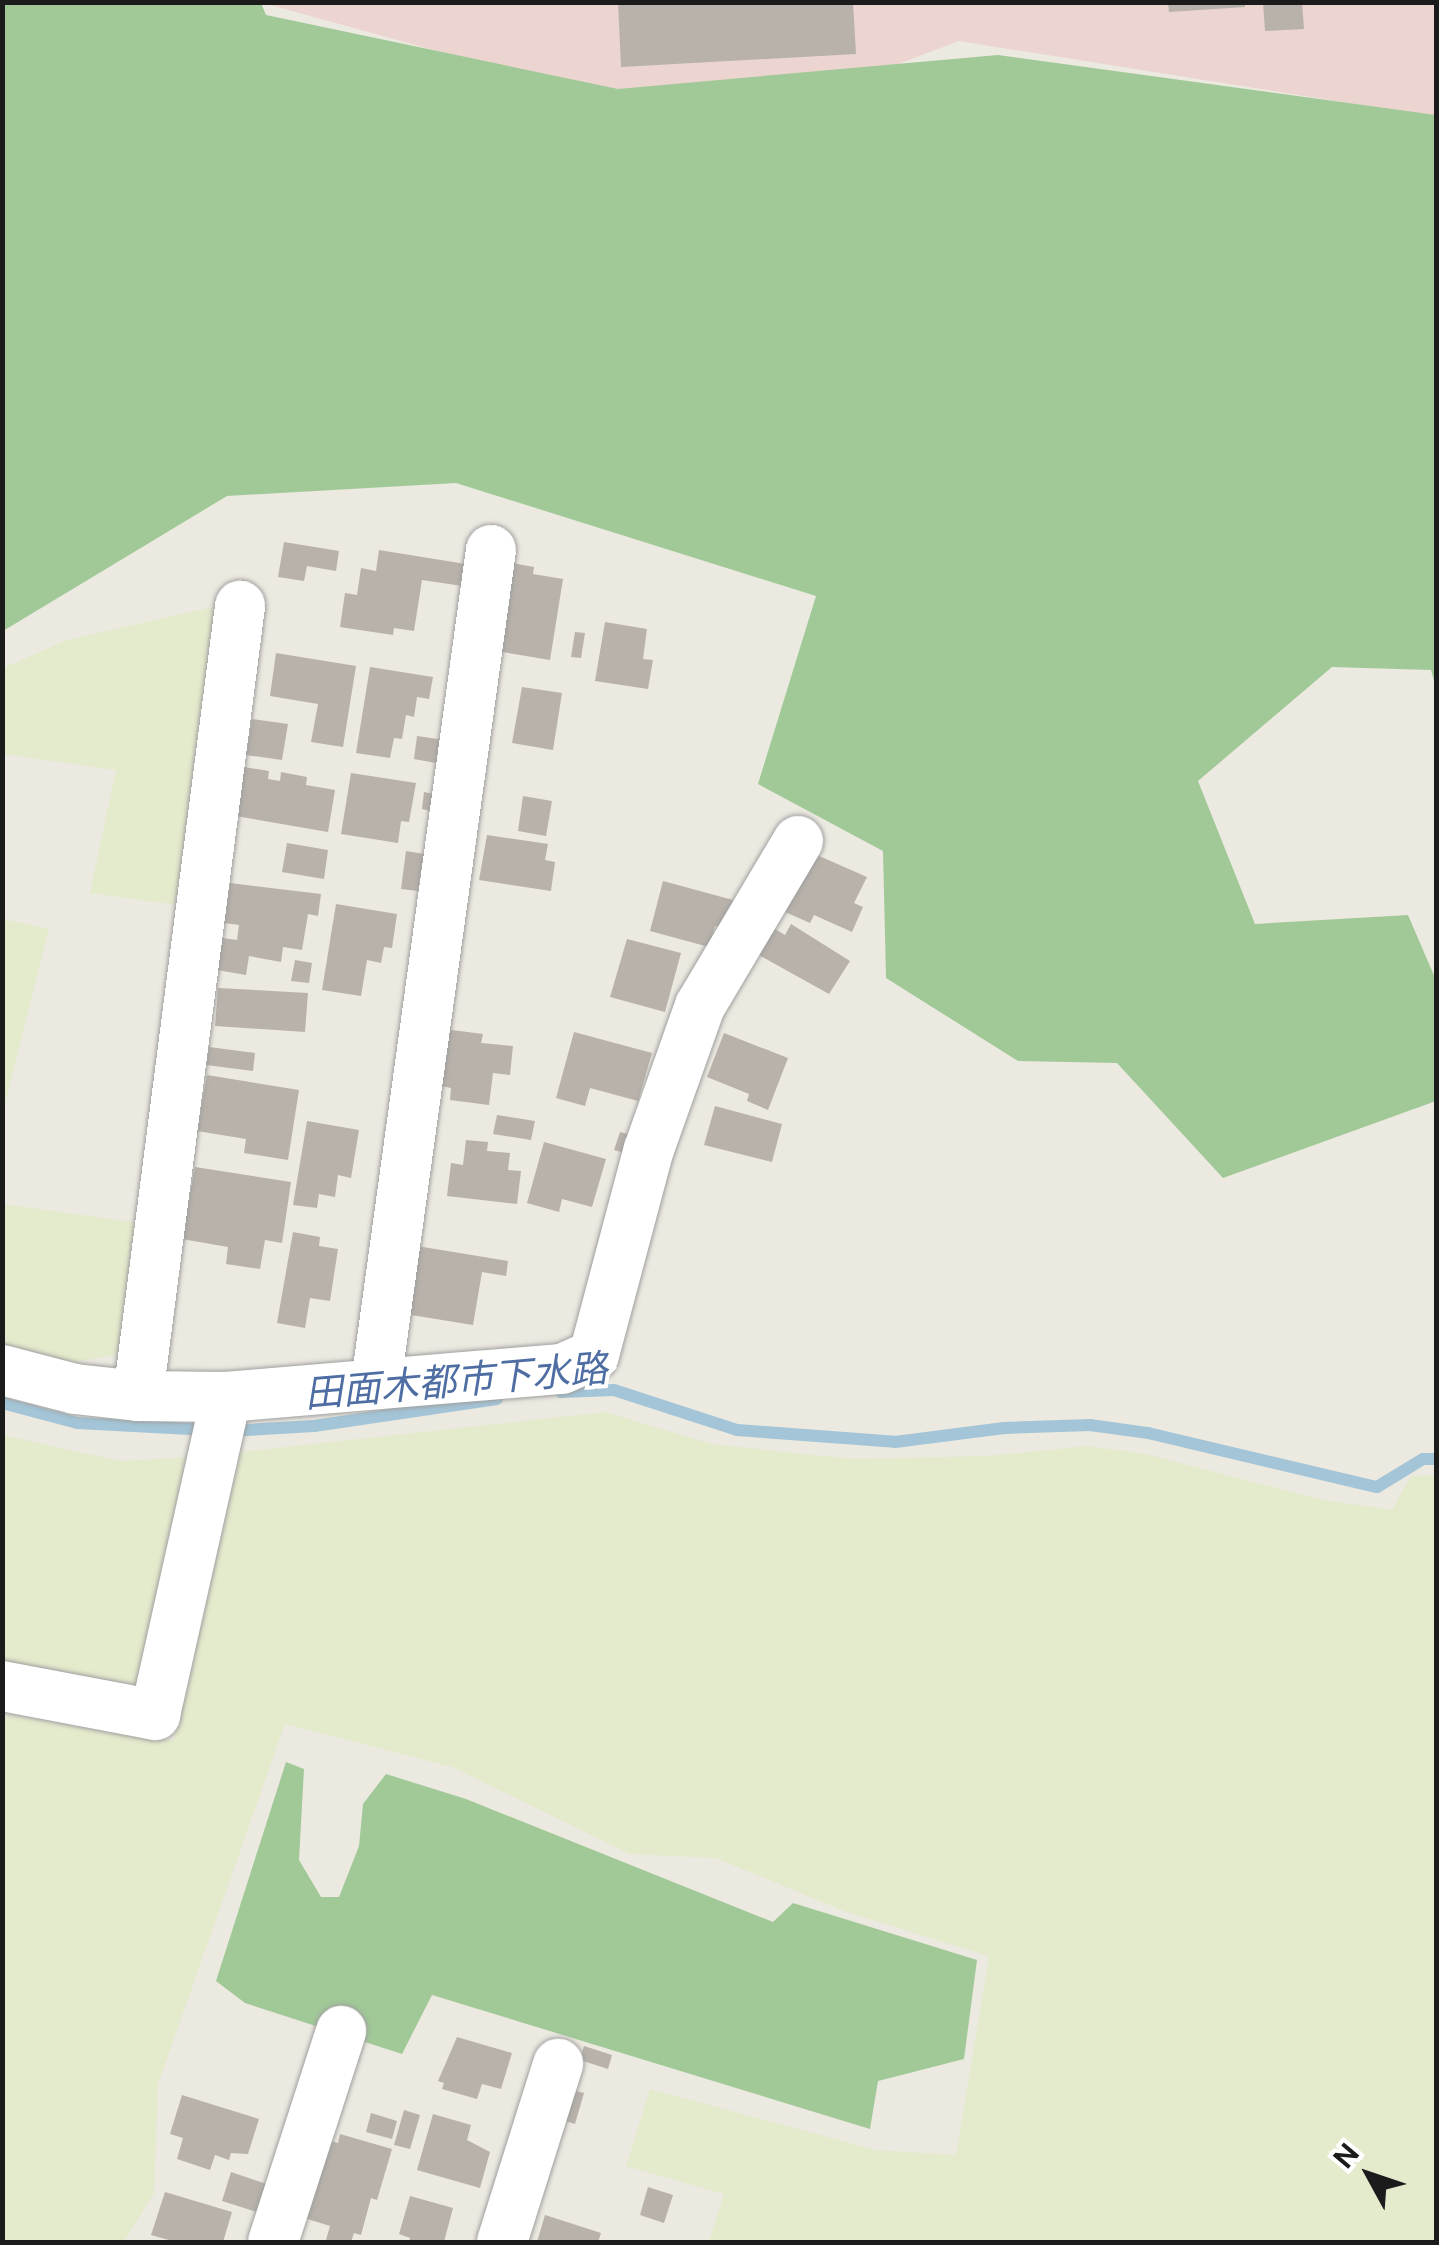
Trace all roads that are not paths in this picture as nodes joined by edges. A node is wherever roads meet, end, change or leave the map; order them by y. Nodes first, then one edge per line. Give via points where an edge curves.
1 (490, 550) dead end
2 (240, 606) dead end
3 (798, 841) dead end
4 (2, 1370) edge
5 (376, 1384) junction
6 (138, 1396) junction
7 (226, 1396) junction
8 (2, 1686) edge
9 (341, 2030) dead end
10 (558, 2064) dead end
11 (273, 2242) edge
12 (502, 2242) edge

1 - 5 street
2 - 6 street
3 - 5 street via 700,1006 649,1149 594,1354 562,1368
4 - 6 street
5 - 7 street
6 - 7 street
7 - 8 street via 155,1714
9 - 11 street
10 - 12 street

